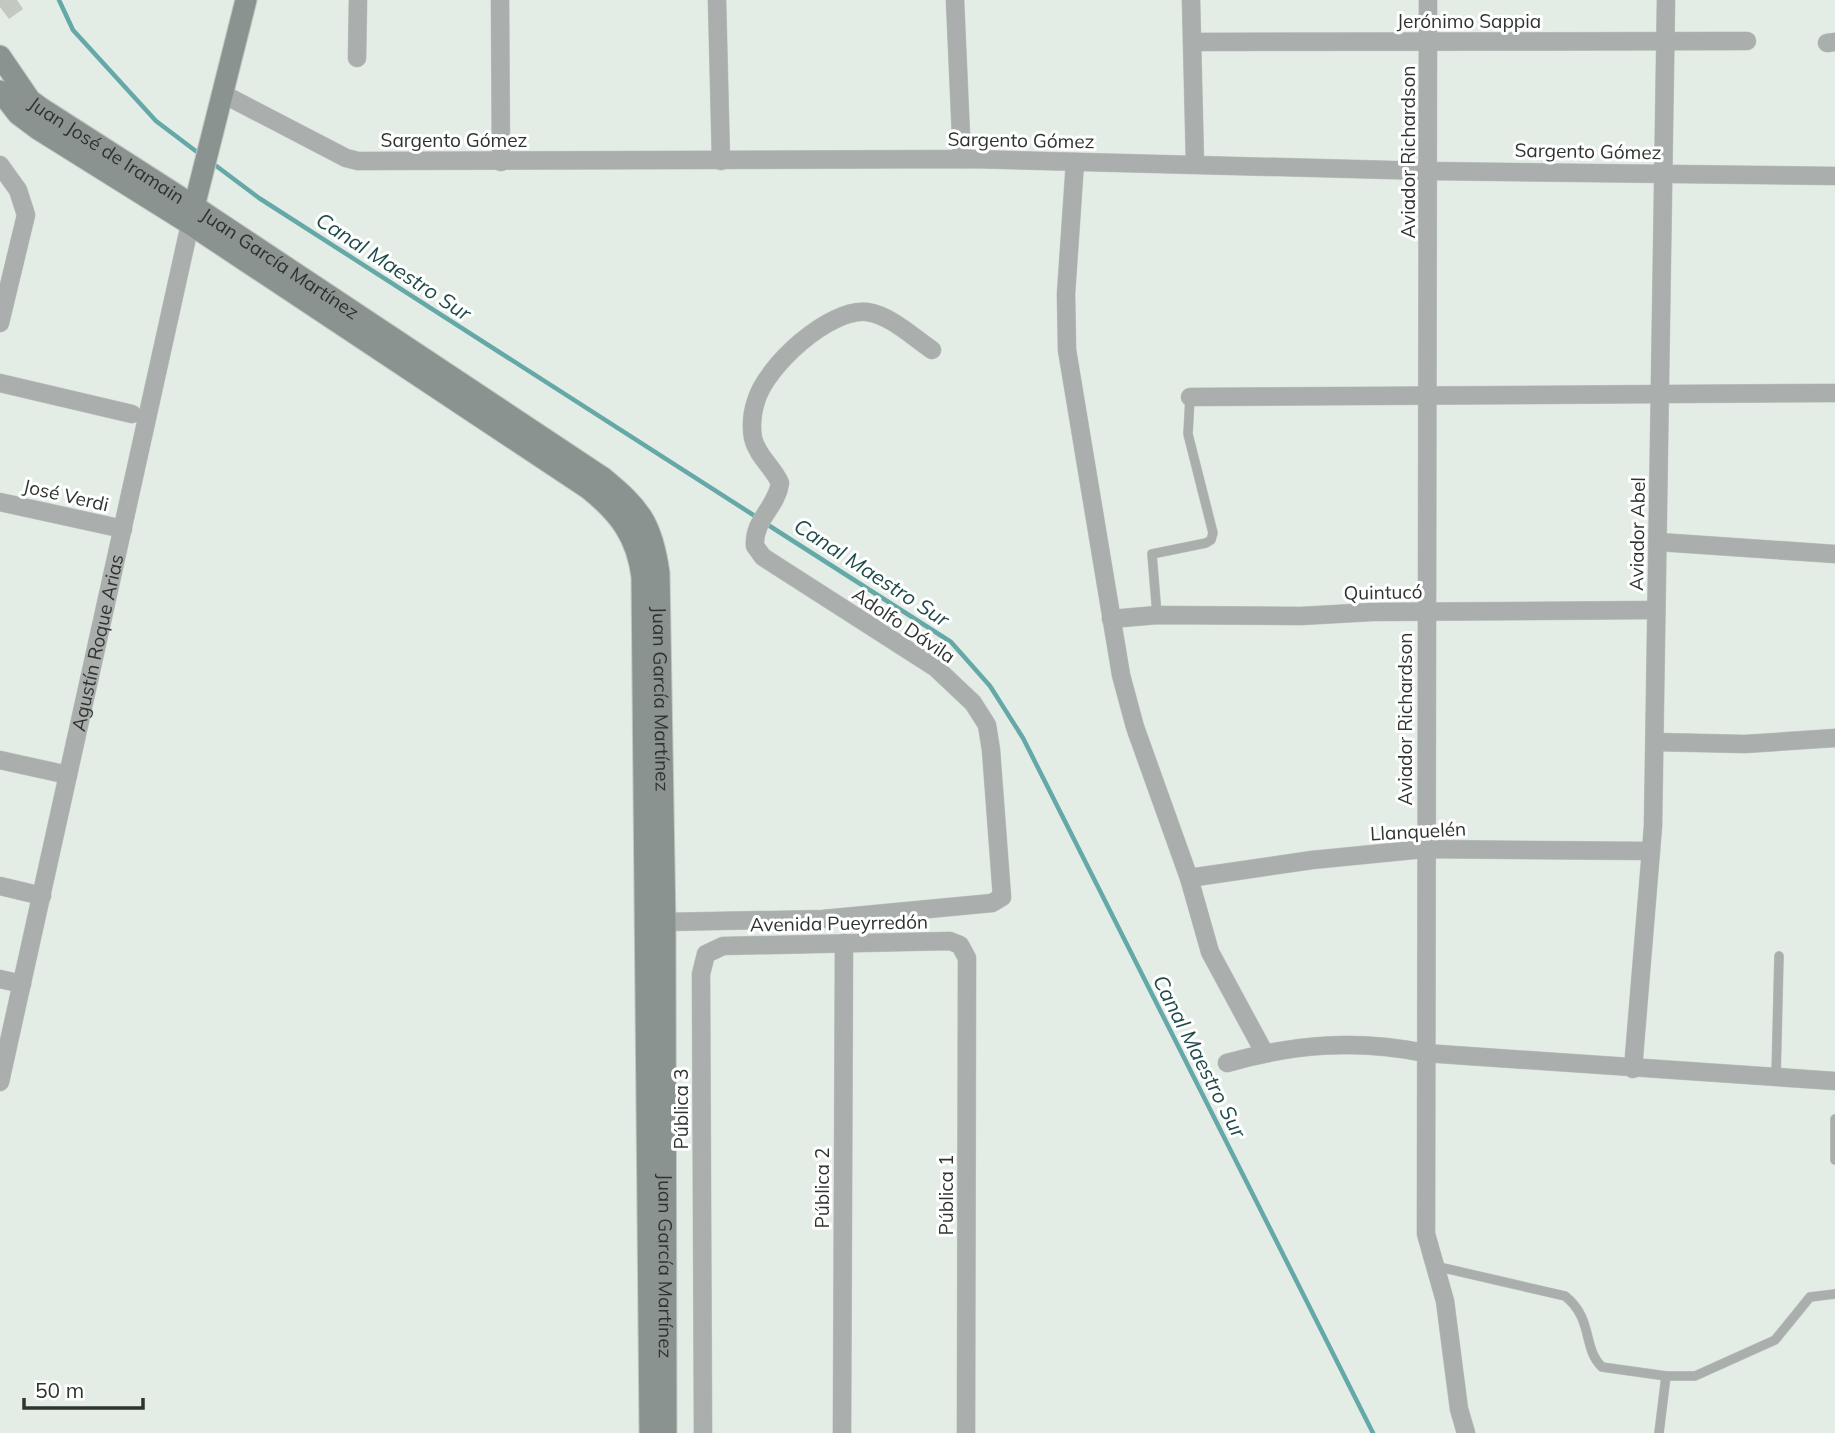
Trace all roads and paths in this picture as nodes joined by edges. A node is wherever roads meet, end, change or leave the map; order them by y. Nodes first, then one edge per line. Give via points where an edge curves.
1 (246, 0) edge
2 (358, 0) edge
3 (500, 0) edge
4 (717, 0) edge
5 (955, 0) edge
6 (1191, 0) edge
7 (1429, 0) edge
8 (1666, 0) edge
9 (1747, 41) dead end
10 (1192, 42) junction
11 (1666, 42) junction
12 (1429, 43) junction
13 (0, 56) edge
14 (357, 58) dead end
15 (0, 91) edge
16 (223, 94) junction
17 (962, 159) junction
18 (721, 161) junction
19 (500, 162) junction
20 (1075, 162) junction
21 (1195, 164) junction
22 (0, 165) edge
23 (1428, 171) junction
24 (1666, 173) junction
25 (1835, 176) edge
26 (192, 215) junction
27 (0, 323) edge
28 (932, 350) dead end
29 (0, 383) edge
30 (1661, 393) junction
31 (1835, 393) edge
32 (1429, 396) junction
33 (1190, 397) joint
34 (132, 414) dead end
35 (0, 502) edge
36 (123, 529) junction
37 (1658, 542) junction
38 (1835, 554) edge
39 (1656, 610) junction
40 (1426, 612) junction
41 (1157, 615) junction
42 (1111, 619) junction
43 (1835, 738) edge
44 (1655, 742) junction
45 (0, 760) edge
46 (68, 775) junction
47 (1424, 849) junction
48 (1651, 851) junction
49 (1189, 878) junction
50 (0, 886) edge
51 (42, 896) junction
52 (665, 922) junction
53 (844, 943) junction
54 (706, 954) joint
55 (1779, 956) dead end
56 (967, 958) joint
57 (0, 979) edge
58 (22, 984) junction
59 (1264, 1052) junction
60 (1425, 1053) junction
61 (1227, 1063) dead end
62 (1633, 1069) junction
63 (1776, 1077) junction
64 (1835, 1081) edge
65 (0, 1082) edge
66 (1835, 1119) edge
67 (1835, 1160) edge
68 (1435, 1266) junction
69 (1835, 1294) edge
70 (1666, 1376) junction
71 (650, 1433) edge
72 (666, 1433) edge
73 (703, 1433) edge
74 (842, 1433) edge
75 (966, 1433) edge
76 (1466, 1433) edge
77 (1659, 1433) edge

1 - 16 main road
2 - 14 street
3 - 19 street
4 - 18 street
5 - 17 street
6 - 10 street
7 - 12 street, Aviador Richardson
8 - 11 street, Aviador Abel
9 - 11 street, Jerónimo Sappia
10 - 12 street, Jerónimo Sappia
10 - 21 street
11 - 12 street, Jerónimo Sappia
11 - 24 street, Aviador Abel
12 - 23 street, Aviador Richardson
13 - 26 main road, Juan José de Iramain via 30,100
15 - 26 main road, Juan José de Iramain via 38,129
16 - 19 street, Sargento Gómez via 346,158
16 - 26 main road
17 - 18 street, Sargento Gómez
17 - 20 street, Sargento Gómez
18 - 19 street, Sargento Gómez
20 - 21 street, Sargento Gómez
20 - 42 street via 1067,350
21 - 23 street, Sargento Gómez
22 - 27 street via 18,190 26,215
23 - 24 street, Sargento Gómez
23 - 32 street, Aviador Richardson
24 - 25 street, Sargento Gómez
24 - 30 street, Aviador Abel
26 - 36 street, Agustín Roque Arias
26 - 52 main road, Juan García Martínez via 602,477 646,520 659,573
26 - 71 main road, Juan García Martínez via 589,489 622,519 637,548 642,577
28 - 52 street, Adolfo Dávila via 868,312 828,321 795,348 765,383 752,417 756,449 780,484 757,526 755,546 763,558 936,668 973,703 987,725 991,750 1002,897 992,903 823,919
29 - 34 street
30 - 31 street
30 - 32 street
30 - 37 street, Aviador Abel
32 - 33 street
32 - 40 street, Aviador Richardson
33 - 41 lane via 1188,434 1212,540 1152,554
35 - 36 street, José Verdi
36 - 46 street, Agustín Roque Arias
37 - 38 street
37 - 39 street, Aviador Abel
39 - 40 street, Quintucó
39 - 44 street, Aviador Abel
40 - 41 street, Quintucó via 1301,617
40 - 47 street, Aviador Richardson
41 - 42 street, Quintucó
42 - 49 street via 1135,727
43 - 44 street via 1745,744
44 - 48 street, Aviador Abel
45 - 46 street
46 - 51 street, Agustín Roque Arias
47 - 48 street, Llanquelén
47 - 49 street, Llanquelén
47 - 60 street, Aviador Richardson
48 - 62 street, Aviador Abel
49 - 59 street via 1218,972
50 - 51 street
51 - 58 street, Agustín Roque Arias
52 - 72 main road, Juan García Martínez
53 - 54 street, Avenida Pueyrredón via 723,946
53 - 56 street, Avenida Pueyrredón via 950,941 960,945
53 - 74 street, Pública 2
54 - 73 street, Pública 3 via 701,974
55 - 63 lane
56 - 75 street, Pública 1
57 - 58 street
58 - 65 street, Agustín Roque Arias
59 - 60 street via 1366,1043
59 - 61 street
60 - 62 street
60 - 68 street, Aviador Richardson via 1426,1234
62 - 63 street
63 - 64 street
66 - 67 lane
68 - 70 lane via 1565,1296 1584,1317 1595,1361 1602,1367
68 - 76 street, Aviador Richardson via 1446,1301
69 - 70 lane via 1810,1297 1775,1340 1695,1376
70 - 77 lane

